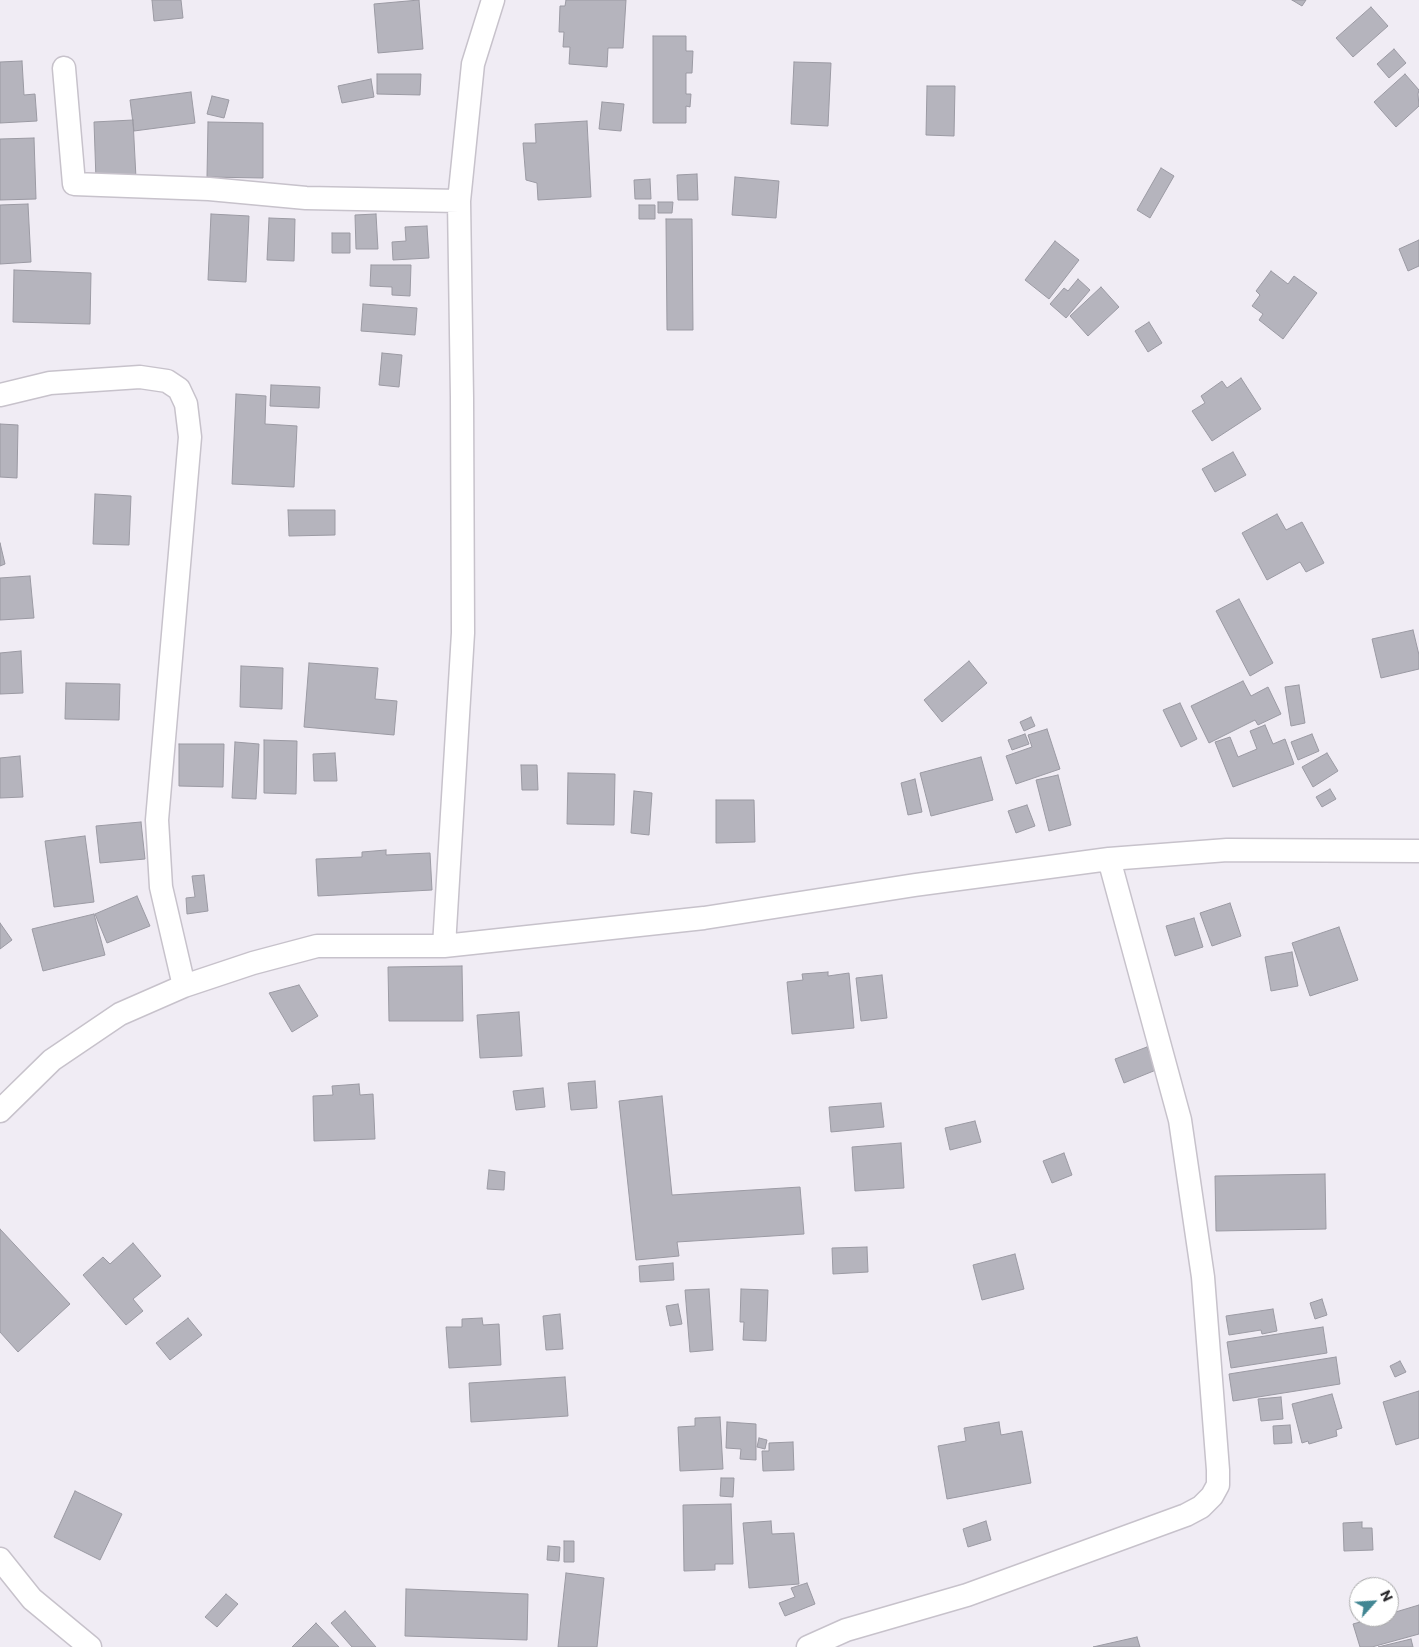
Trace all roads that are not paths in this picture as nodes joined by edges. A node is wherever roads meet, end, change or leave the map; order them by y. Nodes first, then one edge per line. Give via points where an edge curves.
1 (493, 0) edge
2 (64, 68) dead end
3 (459, 202) junction
4 (0, 395) edge
5 (1419, 851) edge
6 (1108, 859) junction
7 (444, 946) junction
8 (184, 986) junction
9 (0, 1111) edge
10 (0, 1559) edge
11 (90, 1647) edge
12 (808, 1647) edge

1 - 3 street via 473,64
2 - 3 street via 74,184 209,189 306,198
3 - 7 street via 463,633
4 - 8 street via 50,383 140,377 167,381 179,389 186,404 190,436 157,820 161,887
5 - 6 street via 1228,850
6 - 7 street via 704,918
6 - 12 street via 1180,1120 1203,1277 1218,1485 1212,1496 1186,1515 967,1595 846,1630
7 - 8 street via 317,946 252,962
8 - 9 street via 120,1014 97,1029 52,1060
10 - 11 street via 32,1600

